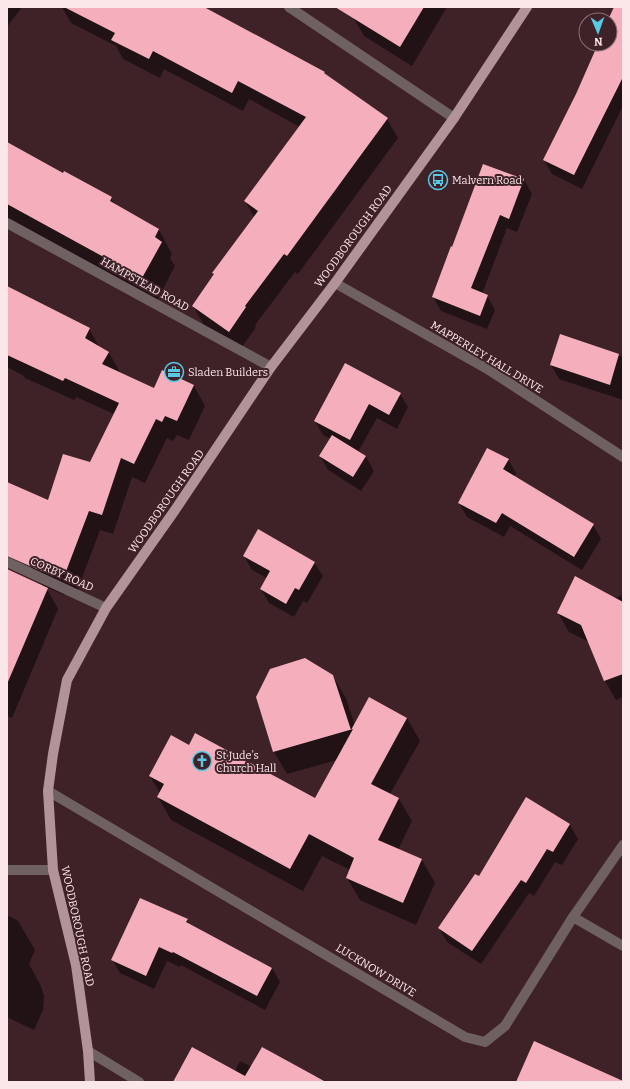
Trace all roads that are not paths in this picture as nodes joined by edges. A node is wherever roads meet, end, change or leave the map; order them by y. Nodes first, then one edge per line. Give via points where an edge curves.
1 (289, 7) edge
2 (527, 7) edge
3 (454, 118) junction
4 (7, 223) edge
5 (335, 282) junction
6 (272, 367) junction
7 (623, 457) edge
8 (7, 562) edge
9 (106, 608) junction
10 (48, 791) junction
11 (623, 845) edge
12 (7, 870) edge
13 (53, 870) junction
14 (573, 917) junction
15 (623, 946) edge
16 (88, 1051) junction
17 (90, 1082) edge
18 (139, 1082) edge

1 - 3 street
2 - 3 main road, WOODBOROUGH ROAD
3 - 5 main road, WOODBOROUGH ROAD
4 - 6 street, HAMPSTEAD ROAD
5 - 6 main road, WOODBOROUGH ROAD
5 - 7 street, MAPPERLEY HALL DRIVE via 489,370
6 - 9 main road, WOODBOROUGH ROAD
8 - 9 street, CORBY ROAD
9 - 10 main road, WOODBOROUGH ROAD via 67,680
10 - 13 main road, WOODBOROUGH ROAD
10 - 14 street, LUCKNOW DRIVE via 465,1037 485,1042 505,1026
11 - 14 street, LUCKNOW DRIVE
12 - 13 street
13 - 16 main road, WOODBOROUGH ROAD via 76,965
14 - 15 street
16 - 17 main road, WOODBOROUGH ROAD
16 - 18 street

